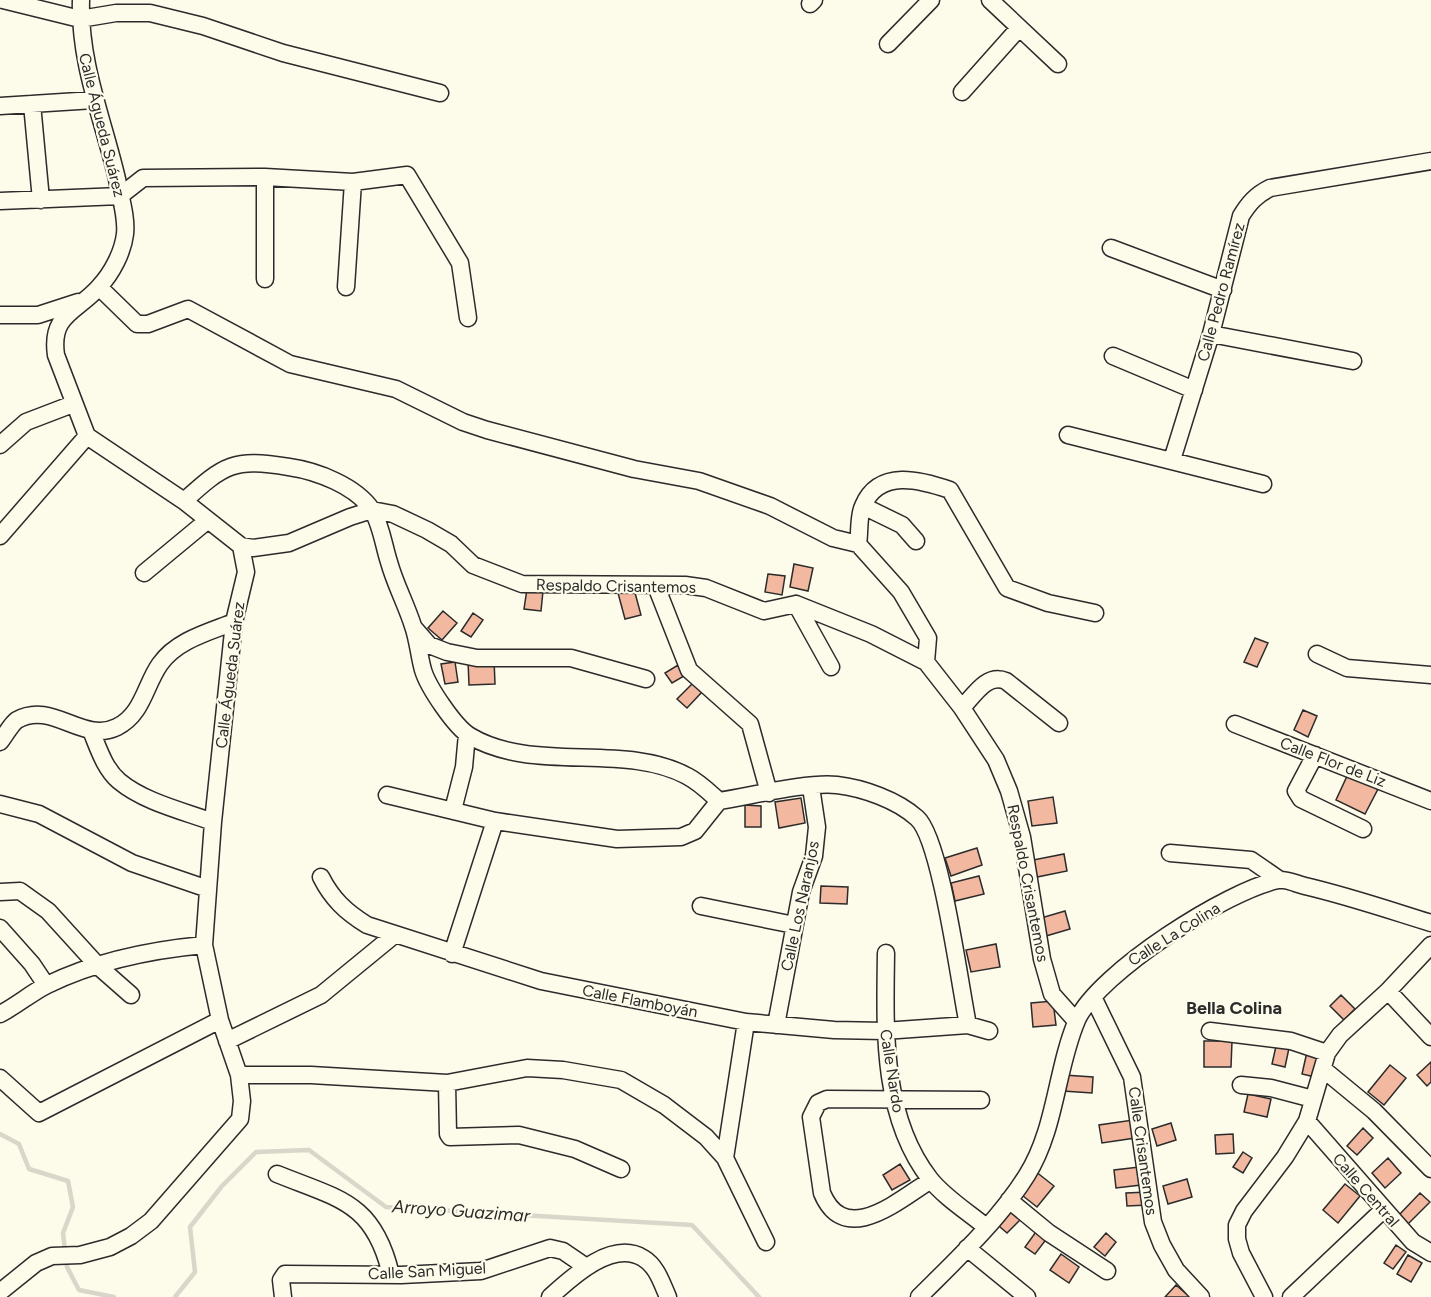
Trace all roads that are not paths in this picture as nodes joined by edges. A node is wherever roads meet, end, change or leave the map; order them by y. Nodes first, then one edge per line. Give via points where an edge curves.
1 (3, 0) edge
2 (81, 0) edge
3 (931, 0) edge
4 (990, 0) edge
5 (80, 19) junction
6 (1019, 28) junction
7 (888, 44) dead end
8 (1058, 64) dead end
9 (962, 92) dead end
10 (440, 93) dead end
11 (94, 100) junction
12 (32, 104) junction
13 (0, 106) edge
14 (1431, 161) edge
15 (265, 177) junction
16 (353, 182) junction
17 (120, 196) junction
18 (41, 200) junction
19 (0, 201) edge
20 (1111, 248) dead end
21 (265, 279) dead end
22 (99, 287) junction
23 (346, 287) dead end
24 (1222, 290) junction
25 (84, 300) junction
26 (0, 315) edge
27 (468, 318) dead end
28 (1211, 334) junction
29 (1113, 356) dead end
30 (1353, 361) dead end
31 (1194, 390) junction
32 (73, 404) junction
33 (1068, 435) dead end
34 (87, 436) junction
35 (0, 445) edge
36 (1172, 460) junction
37 (1263, 484) dead end
38 (184, 501) junction
39 (863, 506) junction
40 (372, 510) junction
41 (208, 520) junction
42 (0, 536) edge
43 (916, 541) dead end
44 (858, 543) junction
45 (241, 546) junction
46 (144, 573) dead end
47 (656, 586) junction
48 (796, 604) junction
49 (1095, 614) dead end
50 (234, 622) junction
51 (413, 626) junction
52 (1317, 654) dead end
53 (926, 662) junction
54 (831, 667) dead end
55 (1431, 675) edge
56 (646, 679) dead end
57 (962, 708) junction
58 (1059, 723) dead end
59 (1235, 724) dead end
60 (92, 733) junction
61 (467, 734) junction
62 (0, 742) edge
63 (1316, 755) junction
64 (811, 787) junction
65 (769, 793) junction
66 (387, 795) dead end
67 (719, 801) junction
68 (1431, 801) edge
69 (0, 804) edge
70 (453, 810) junction
71 (495, 821) junction
72 (213, 822) junction
73 (1364, 829) dead end
74 (1170, 853) dead end
75 (321, 877) dead end
76 (1280, 880) junction
77 (208, 889) junction
78 (0, 892) edge
79 (701, 906) dead end
80 (1431, 923) edge
81 (794, 925) junction
82 (0, 928) edge
83 (393, 936) junction
84 (204, 945) junction
85 (1429, 951) edge
86 (886, 953) dead end
87 (452, 954) junction
88 (98, 966) junction
89 (46, 985) junction
90 (1389, 991) junction
91 (131, 995) dead end
92 (1094, 999) junction
93 (0, 1014) edge
94 (220, 1020) junction
95 (1077, 1021) junction
96 (746, 1022) junction
97 (776, 1025) junction
98 (968, 1025) junction
99 (884, 1031) junction
100 (989, 1031) dead end
101 (1210, 1031) dead end
102 (1431, 1037) edge
103 (226, 1041) junction
104 (1325, 1061) junction
105 (239, 1076) junction
106 (0, 1078) edge
107 (447, 1083) junction
108 (1241, 1085) dead end
109 (894, 1099) junction
110 (1313, 1099) junction
111 (981, 1100) dead end
112 (1306, 1120) junction
113 (725, 1158) junction
114 (621, 1169) dead end
115 (1431, 1169) edge
116 (277, 1174) dead end
117 (931, 1180) junction
118 (1009, 1200) junction
119 (1383, 1210) junction
120 (986, 1227) junction
121 (766, 1242) dead end
122 (967, 1248) junction
123 (1431, 1253) edge
124 (585, 1266) junction
125 (1107, 1271) dead end
126 (391, 1275) junction
127 (0, 1292) edge
128 (283, 1297) edge
129 (550, 1297) edge
130 (668, 1297) edge
131 (919, 1297) edge
132 (1027, 1297) edge
133 (1201, 1297) edge
134 (1264, 1297) edge
135 (1291, 1297) edge

1 - 5 street
2 - 5 street, Calle Águeda Suárez
3 - 7 street
4 - 6 street
5 - 10 street via 150,13
5 - 11 street, Calle Águeda Suárez via 84,60
6 - 8 street
6 - 9 street
11 - 12 street
11 - 17 street, Calle Águeda Suárez
12 - 13 street
12 - 18 street
14 - 24 street, Calle Pedro Ramírez via 1270,188 1258,194 1241,216
15 - 16 street
15 - 17 street via 144,178
15 - 21 street
16 - 23 street
16 - 27 street via 407,175 460,263
17 - 18 street
17 - 22 street, Calle Águeda Suárez via 126,230 123,247
18 - 19 street
20 - 24 street
22 - 25 street, Calle Águeda Suárez
22 - 44 street via 137,324 148,324 188,309 290,364 396,389 487,430 634,469 699,481 770,506 833,538
24 - 28 street, Calle Pedro Ramírez
25 - 26 street via 38,315
25 - 32 street, Calle Águeda Suárez via 67,313 54,342
28 - 30 street
28 - 31 street, Calle Pedro Ramírez
29 - 31 street
31 - 36 street, Calle Pedro Ramírez
32 - 34 street, Calle Águeda Suárez
32 - 35 street via 26,422
33 - 36 street
34 - 38 street
34 - 42 street
36 - 37 street
38 - 40 street via 216,472 238,464 266,463 296,468 347,487
38 - 41 street
39 - 43 street via 902,525
39 - 44 street
39 - 49 street via 878,487 900,478 950,490 1007,588
40 - 45 street via 290,543 253,549
40 - 47 street, Respaldo Crisantemos via 393,514 427,530 451,544 473,565 522,584
40 - 51 street via 398,594
41 - 45 street
41 - 46 street
44 - 53 street via 901,592 928,638
45 - 50 street, Calle Águeda Suárez via 246,572
47 - 48 street, Respaldo Crisantemos via 706,588 764,611
47 - 65 street via 689,670 750,724
48 - 53 street, Respaldo Crisantemos via 871,634
48 - 54 street
50 - 60 street via 180,644 160,663 134,714 117,728
50 - 72 street, Calle Águeda Suárez
51 - 56 street via 429,645 447,652 477,658 571,658
51 - 61 street via 424,673 446,710
52 - 55 street via 1347,668
53 - 57 street, Respaldo Crisantemos
57 - 58 street via 989,679 997,677
57 - 95 street, Respaldo Crisantemos via 996,760 1009,791 1022,837 1044,968 1052,994
59 - 63 street, Calle Flor de Liz
60 - 62 street via 40,714 16,721
60 - 72 street via 103,760 119,781 145,796
61 - 67 street via 492,748 526,754 642,762 685,774
61 - 70 street via 464,767
63 - 68 street, Calle Flor de Liz
63 - 73 street via 1296,791 1301,799
64 - 65 street
64 - 81 street, Calle Los Naranjos via 817,827 814,856
64 - 98 street via 836,785 868,792 918,819 927,833 946,905
65 - 67 street
66 - 70 street
67 - 71 street via 695,831 681,837 617,839
69 - 77 street via 39,814 132,863
70 - 71 street
71 - 87 street
72 - 77 street, Calle Águeda Suárez
74 - 76 street via 1251,860
75 - 83 street, Calle Flamboyán via 330,895 346,912
76 - 80 street
76 - 92 street, Calle La Colina via 1239,894 1140,954 1112,976
77 - 84 street, Calle Águeda Suárez
78 - 88 street via 20,891 48,911
79 - 81 street
81 - 97 street, Calle Los Naranjos
82 - 89 street
83 - 87 street, Calle Flamboyán
83 - 103 street via 321,995
84 - 88 street via 153,950
84 - 94 street, Calle Águeda Suárez
85 - 90 street
86 - 99 street, Calle Nardo
87 - 96 street, Calle Flamboyán via 541,981
88 - 89 street
88 - 91 street
89 - 93 street
90 - 102 street
90 - 104 street via 1340,1035
92 - 95 street, Calle La Colina
92 - 133 street, Calle Crisantemos via 1132,1077 1153,1222 1176,1270
94 - 103 street, Calle Águeda Suárez
94 - 106 street via 39,1113
95 - 118 street, Calle La Colina via 1035,1159
96 - 97 street, Calle Flamboyán
96 - 113 street
97 - 99 street, Calle Flamboyán
98 - 99 street, Calle Flamboyán
98 - 100 street, Calle Flamboyán
99 - 109 street, Calle Nardo
101 - 104 street via 1292,1041
103 - 105 street, Calle Águeda Suárez
104 - 110 street
104 - 115 street
105 - 107 street via 311,1075
105 - 127 street, Calle Águeda Suárez via 240,1119 151,1221 110,1247 80,1255 52,1256 36,1263
107 - 113 street via 527,1068 621,1080 664,1105 706,1137
107 - 114 street via 450,1137 519,1135 575,1149
108 - 110 street
109 - 111 street
109 - 117 street, Calle Nardo via 904,1132
109 - 117 street via 827,1099 813,1110 826,1203 837,1213 867,1219
110 - 112 street
112 - 119 street, Calle Central
112 - 134 street via 1237,1225 1241,1253
113 - 121 street
116 - 126 street via 352,1206 373,1226
117 - 120 street, Calle Nardo
118 - 120 street, Calle La Colina
118 - 125 street via 1049,1233
119 - 123 street, Calle Central via 1413,1242
119 - 135 street
120 - 122 street, Calle La Colina
122 - 131 street, Calle La Colina
122 - 132 street
124 - 126 street, Calle San Miguel via 563,1251 550,1248 481,1271
124 - 129 street
124 - 130 street via 623,1253 643,1258 658,1274
126 - 128 street, Calle San Miguel via 285,1274 281,1280

